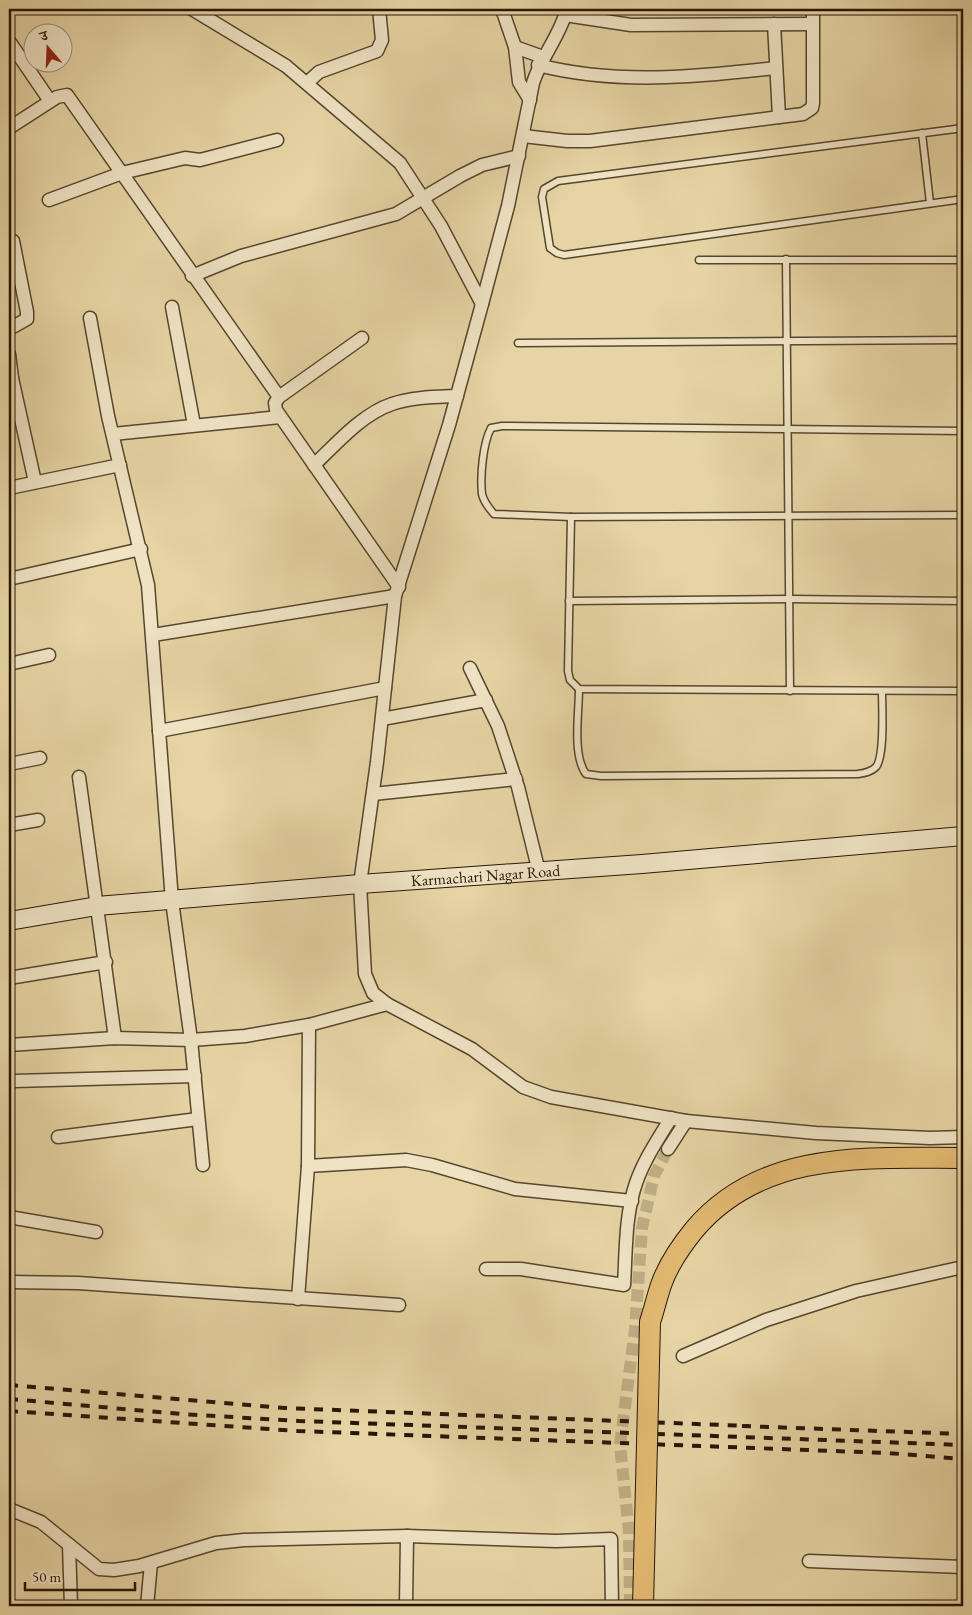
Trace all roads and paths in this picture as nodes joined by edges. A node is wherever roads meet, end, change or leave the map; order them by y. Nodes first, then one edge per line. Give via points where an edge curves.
1 (192, 9) edge
2 (379, 9) edge
3 (502, 9) edge
4 (813, 9) edge
5 (566, 12) edge
6 (774, 24) junction
7 (811, 24) junction
8 (9, 42) edge
9 (515, 47) junction
10 (541, 61) junction
11 (775, 68) junction
12 (307, 84) junction
13 (530, 100) junction
14 (50, 101) junction
15 (779, 117) junction
16 (9, 128) edge
17 (963, 128) edge
18 (922, 133) junction
19 (523, 136) junction
20 (277, 140) dead end
21 (519, 156) junction
22 (122, 173) junction
23 (424, 198) junction
24 (963, 199) edge
25 (49, 200) dead end
26 (930, 203) junction
27 (13, 241) dead end
28 (786, 259) junction
29 (699, 260) dead end
30 (963, 260) edge
31 (192, 276) junction
32 (482, 304) junction
33 (172, 307) dead end
34 (90, 318) dead end
35 (9, 329) edge
36 (362, 338) dead end
37 (787, 340) junction
38 (963, 340) edge
39 (518, 343) dead end
40 (9, 354) edge
41 (10, 381) edge
42 (457, 396) junction
43 (279, 397) junction
44 (280, 417) junction
45 (194, 426) junction
46 (789, 429) junction
47 (963, 431) edge
48 (113, 434) junction
49 (120, 465) junction
50 (314, 465) junction
51 (35, 482) junction
52 (9, 488) edge
53 (963, 515) edge
54 (789, 516) junction
55 (571, 517) junction
56 (141, 549) junction
57 (9, 578) edge
58 (397, 592) junction
59 (790, 599) junction
60 (569, 601) junction
61 (963, 601) edge
62 (153, 635) junction
63 (50, 655) dead end
64 (9, 664) edge
65 (470, 668) dead end
66 (385, 688) junction
67 (579, 690) junction
68 (790, 691) junction
69 (882, 691) junction
70 (963, 691) edge
71 (486, 700) junction
72 (382, 719) junction
73 (159, 731) junction
74 (40, 758) dead end
75 (9, 764) edge
76 (78, 777) dead end
77 (516, 779) junction
78 (373, 794) junction
79 (38, 820) dead end
80 (9, 825) edge
81 (963, 836) edge
82 (539, 872) junction
83 (360, 884) junction
84 (172, 901) junction
85 (97, 906) junction
86 (9, 921) edge
87 (106, 962) junction
88 (9, 978) edge
89 (388, 1004) junction
90 (309, 1025) junction
91 (115, 1038) junction
92 (191, 1040) junction
93 (9, 1045) edge
94 (195, 1076) junction
95 (14, 1081) dead end
96 (671, 1118) junction
97 (198, 1119) junction
98 (686, 1121) junction
99 (58, 1137) dead end
100 (963, 1137) edge
101 (668, 1149) tunnel mouth
102 (963, 1158) edge
103 (203, 1165) dead end
104 (308, 1166) junction
105 (632, 1201) junction
106 (9, 1217) edge
107 (96, 1232) dead end
108 (963, 1267) edge
109 (486, 1269) dead end
110 (9, 1282) edge
111 (298, 1299) junction
112 (399, 1305) dead end
113 (683, 1356) dead end
114 (9, 1509) edge
115 (407, 1536) junction
116 (69, 1545) junction
117 (809, 1561) dead end
118 (151, 1563) junction
119 (963, 1566) edge
120 (71, 1606) edge
121 (147, 1606) edge
122 (406, 1606) edge
123 (612, 1606) edge
124 (643, 1606) edge

1 - 12 street via 286,66
2 - 12 street via 382,40 377,51 319,72
3 - 9 street
4 - 7 street
5 - 6 street via 631,25
5 - 10 street
6 - 7 street
6 - 11 street
7 - 15 street via 812,108 803,114
8 - 14 street
9 - 10 street
9 - 13 street via 519,82
10 - 11 street via 582,74 642,78
10 - 13 street
11 - 15 street
12 - 23 street via 400,163
13 - 19 street
14 - 16 street
14 - 22 street via 63,94 68,95
15 - 19 street via 590,141
17 - 18 lane
18 - 26 lane
18 - 26 lane via 558,181 544,189 542,197 550,248 564,255
19 - 21 street
20 - 22 street via 200,160 185,158
21 - 23 street via 482,165
21 - 32 street
22 - 25 street
22 - 31 street
23 - 31 street via 396,214 241,256
23 - 32 street
24 - 26 lane
27 - 35 street via 27,312 26,319
28 - 29 lane
28 - 30 lane
28 - 37 lane
31 - 43 street
32 - 42 street
33 - 45 street
34 - 48 street
36 - 43 street
37 - 38 lane
37 - 39 lane
37 - 46 lane
40 - 41 street
41 - 51 street
42 - 50 street via 419,398 377,411
42 - 58 street
43 - 44 street via 275,403
44 - 45 street
44 - 50 street
45 - 48 street
46 - 47 lane
46 - 54 lane
46 - 55 lane via 514,425 491,428 484,440 482,494 494,514
48 - 49 street
49 - 51 street
49 - 56 street
50 - 58 street
51 - 52 street
53 - 54 lane
54 - 55 lane
54 - 59 lane
55 - 60 lane
56 - 57 street
56 - 62 street
58 - 62 street
58 - 66 street
59 - 60 lane
59 - 61 lane
59 - 68 lane
60 - 67 lane via 568,671 570,680
62 - 73 street
63 - 64 street
65 - 71 street
66 - 72 street
66 - 73 street
67 - 68 lane
67 - 69 lane via 578,756 586,774 601,776 869,772 878,766 881,754
68 - 69 lane
69 - 70 lane
71 - 72 street
71 - 77 street
72 - 78 street
73 - 84 street
74 - 75 street
76 - 85 street
77 - 78 street
77 - 82 street
78 - 83 street
79 - 80 street
81 - 82 street, Karmachari Nagar Road
82 - 83 street, Karmachari Nagar Road
83 - 84 street, Karmachari Nagar Road
83 - 89 street via 365,974 373,993
84 - 85 street, Karmachari Nagar Road
84 - 92 street
85 - 86 street, Karmachari Nagar Road
85 - 87 street
87 - 88 street
87 - 91 street
89 - 90 street
89 - 96 street via 472,1049 523,1087 551,1097
90 - 92 street via 245,1036
90 - 104 street
91 - 92 street
91 - 93 street
92 - 94 street
94 - 95 street
94 - 97 street
96 - 98 street
96 - 105 street via 645,1163
97 - 99 street
97 - 103 street
98 - 100 street via 816,1132
98 - 101 street
102 - 124 main road, bridge via 862,1158 801,1165 754,1182 731,1196 702,1221 680,1247 661,1284 650,1322
104 - 105 street via 406,1160 515,1189
104 - 111 street
105 - 109 street via 624,1286 521,1269
106 - 107 street
108 - 113 street via 847,1293 766,1320
110 - 111 street via 78,1283
111 - 112 street
114 - 116 street via 41,1522
115 - 118 street via 216,1542
115 - 122 street
115 - 123 street via 611,1540
116 - 118 street via 99,1569 114,1570
116 - 120 street
117 - 119 street
118 - 121 street

